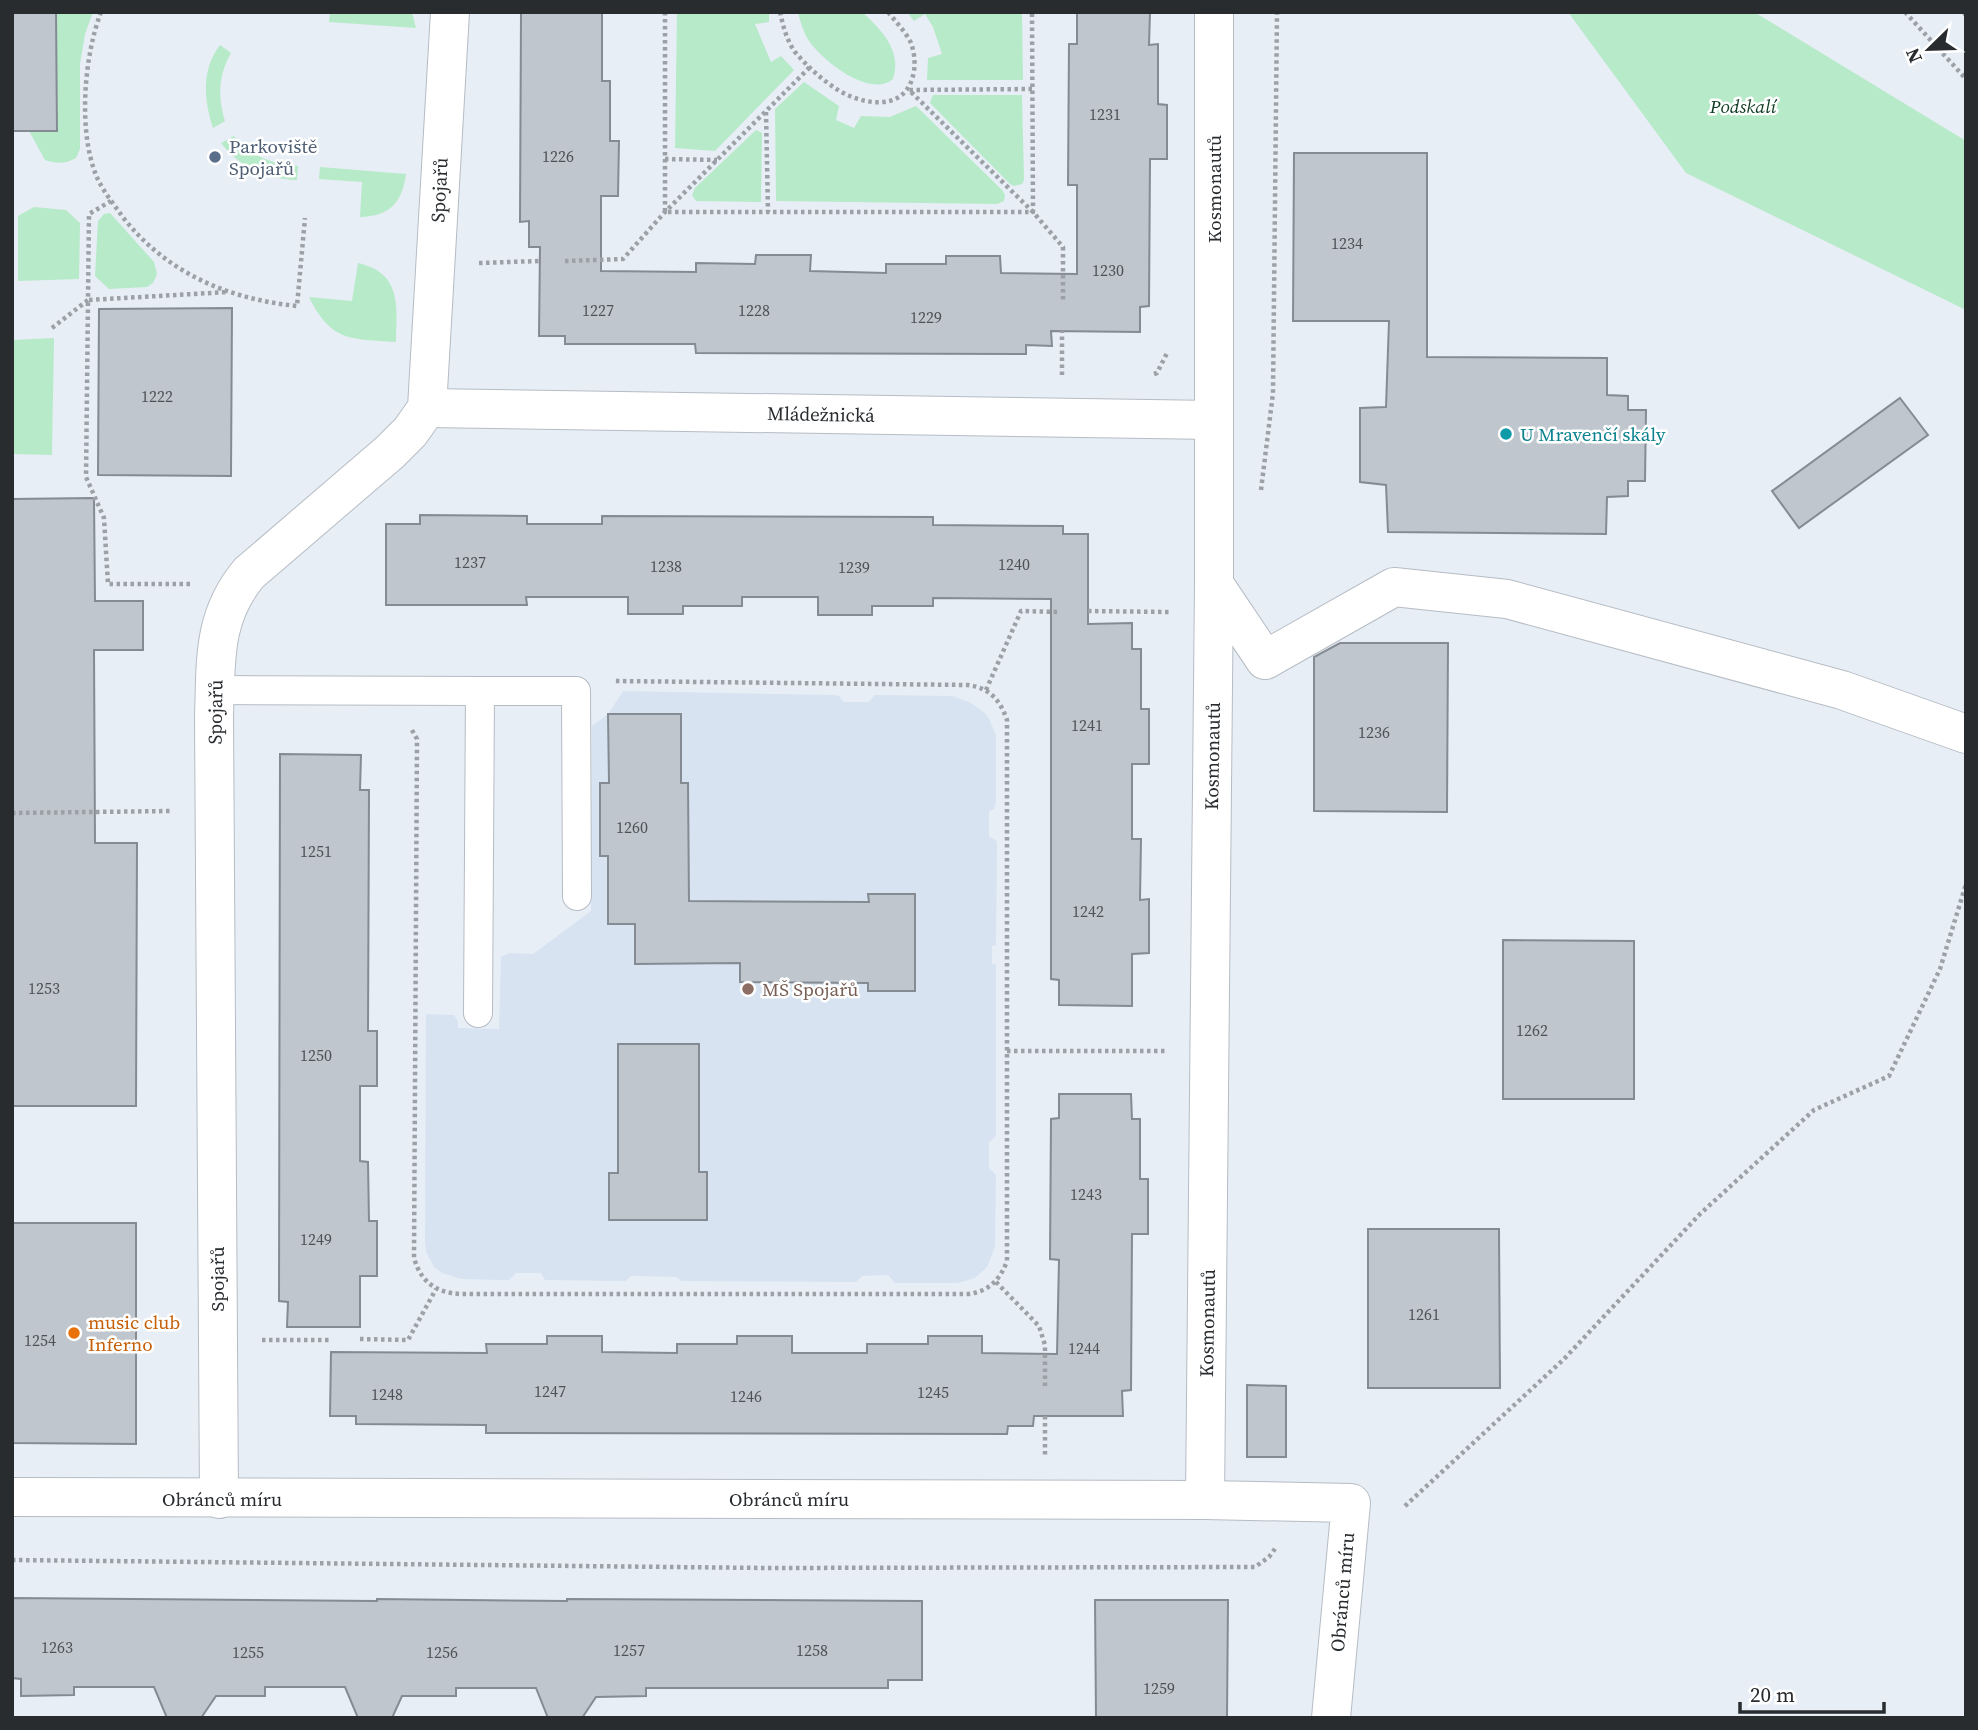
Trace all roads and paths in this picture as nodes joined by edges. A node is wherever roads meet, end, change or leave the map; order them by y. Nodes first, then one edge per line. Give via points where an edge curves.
1 (101, 12) edge
2 (450, 12) edge
3 (665, 12) edge
4 (780, 12) edge
5 (888, 12) edge
6 (1032, 12) edge
7 (1214, 12) edge
8 (1277, 12) edge
9 (1905, 12) edge
10 (810, 67) junction
11 (1966, 79) edge
12 (909, 89) junction
13 (1032, 89) junction
14 (766, 110) junction
15 (665, 159) junction
16 (717, 160) junction
17 (111, 201) junction
18 (665, 212) junction
19 (768, 212) junction
20 (1033, 212) junction
21 (305, 218) dead end
22 (540, 261) dead end
23 (565, 261) dead end
24 (474, 263) dead end
25 (228, 292) junction
26 (88, 300) junction
27 (1063, 303) dead end
28 (52, 328) dead end
29 (1062, 331) dead end
30 (1169, 347) dead end
31 (1149, 376) dead end
32 (1062, 380) dead end
33 (428, 408) junction
34 (1214, 420) junction
35 (1260, 502) dead end
36 (191, 584) dead end
37 (1214, 584) junction
38 (1088, 611) dead end
39 (1060, 612) dead end
40 (1178, 612) dead end
41 (605, 681) dead end
42 (215, 690) junction
43 (986, 690) junction
44 (480, 691) junction
45 (409, 725) dead end
46 (1966, 734) edge
47 (214, 810) junction
48 (12, 813) edge
49 (1966, 884) edge
50 (576, 896) dead end
51 (478, 1013) dead end
52 (1007, 1051) junction
53 (1168, 1051) dead end
54 (996, 1282) junction
55 (436, 1289) junction
56 (360, 1339) dead end
57 (257, 1340) dead end
58 (331, 1340) dead end
59 (1045, 1386) dead end
60 (12, 1497) edge
61 (219, 1499) junction
62 (1205, 1500) junction
63 (1292, 1502) junction
64 (1405, 1506) dead end
65 (12, 1560) edge
66 (1331, 1718) edge

1 - 17 path via 90,48 85,112 96,175
2 - 33 street, Spojařů
3 - 15 path
4 - 10 path via 793,50
5 - 12 path via 910,42 916,69
6 - 13 path
7 - 34 street, Kosmonautů
8 - 35 path via 1273,393
9 - 11 path
10 - 12 path via 854,98 883,103
10 - 14 path
12 - 13 path
12 - 20 path
13 - 20 path
14 - 16 path
14 - 19 path
15 - 16 path
15 - 18 path
16 - 18 path
17 - 25 path via 156,252 182,271
17 - 26 path via 89,214
18 - 19 path
18 - 23 path via 623,259
19 - 20 path
20 - 27 path via 1063,247
21 - 25 path via 297,306
22 - 24 path
25 - 26 path
26 - 28 path
26 - 36 path via 86,477 104,518 108,584
29 - 32 path
30 - 31 path via 1157,373
33 - 34 street, Mládežnická
33 - 42 street, Spojařů via 390,452 237,588 226,607
34 - 37 street, Kosmonautů
37 - 46 street via 1265,660 1394,587 1507,599 1842,690
37 - 62 street, Kosmonautů
38 - 40 path
39 - 43 path via 1021,611
41 - 43 path via 968,685
42 - 44 lane
42 - 47 street, Spojařů
43 - 52 path via 1002,705 1007,720
44 - 50 lane via 576,691
44 - 51 lane
45 - 55 path via 417,739 414,1258 418,1271
47 - 48 path
47 - 61 street, Spojařů
49 - 64 path via 1940,970 1889,1076 1814,1110 1700,1214 1564,1359
52 - 53 path
52 - 54 path via 1007,1261
54 - 55 path via 969,1294 449,1294
54 - 59 path via 1040,1326
55 - 56 path via 408,1340
57 - 58 path
60 - 61 street, Obránců míru
61 - 62 street, Obránců míru
62 - 63 street, Obránců míru
63 - 65 path via 1279,1543 1255,1567 766,1568
63 - 66 street, Obránců míru via 1351,1503

